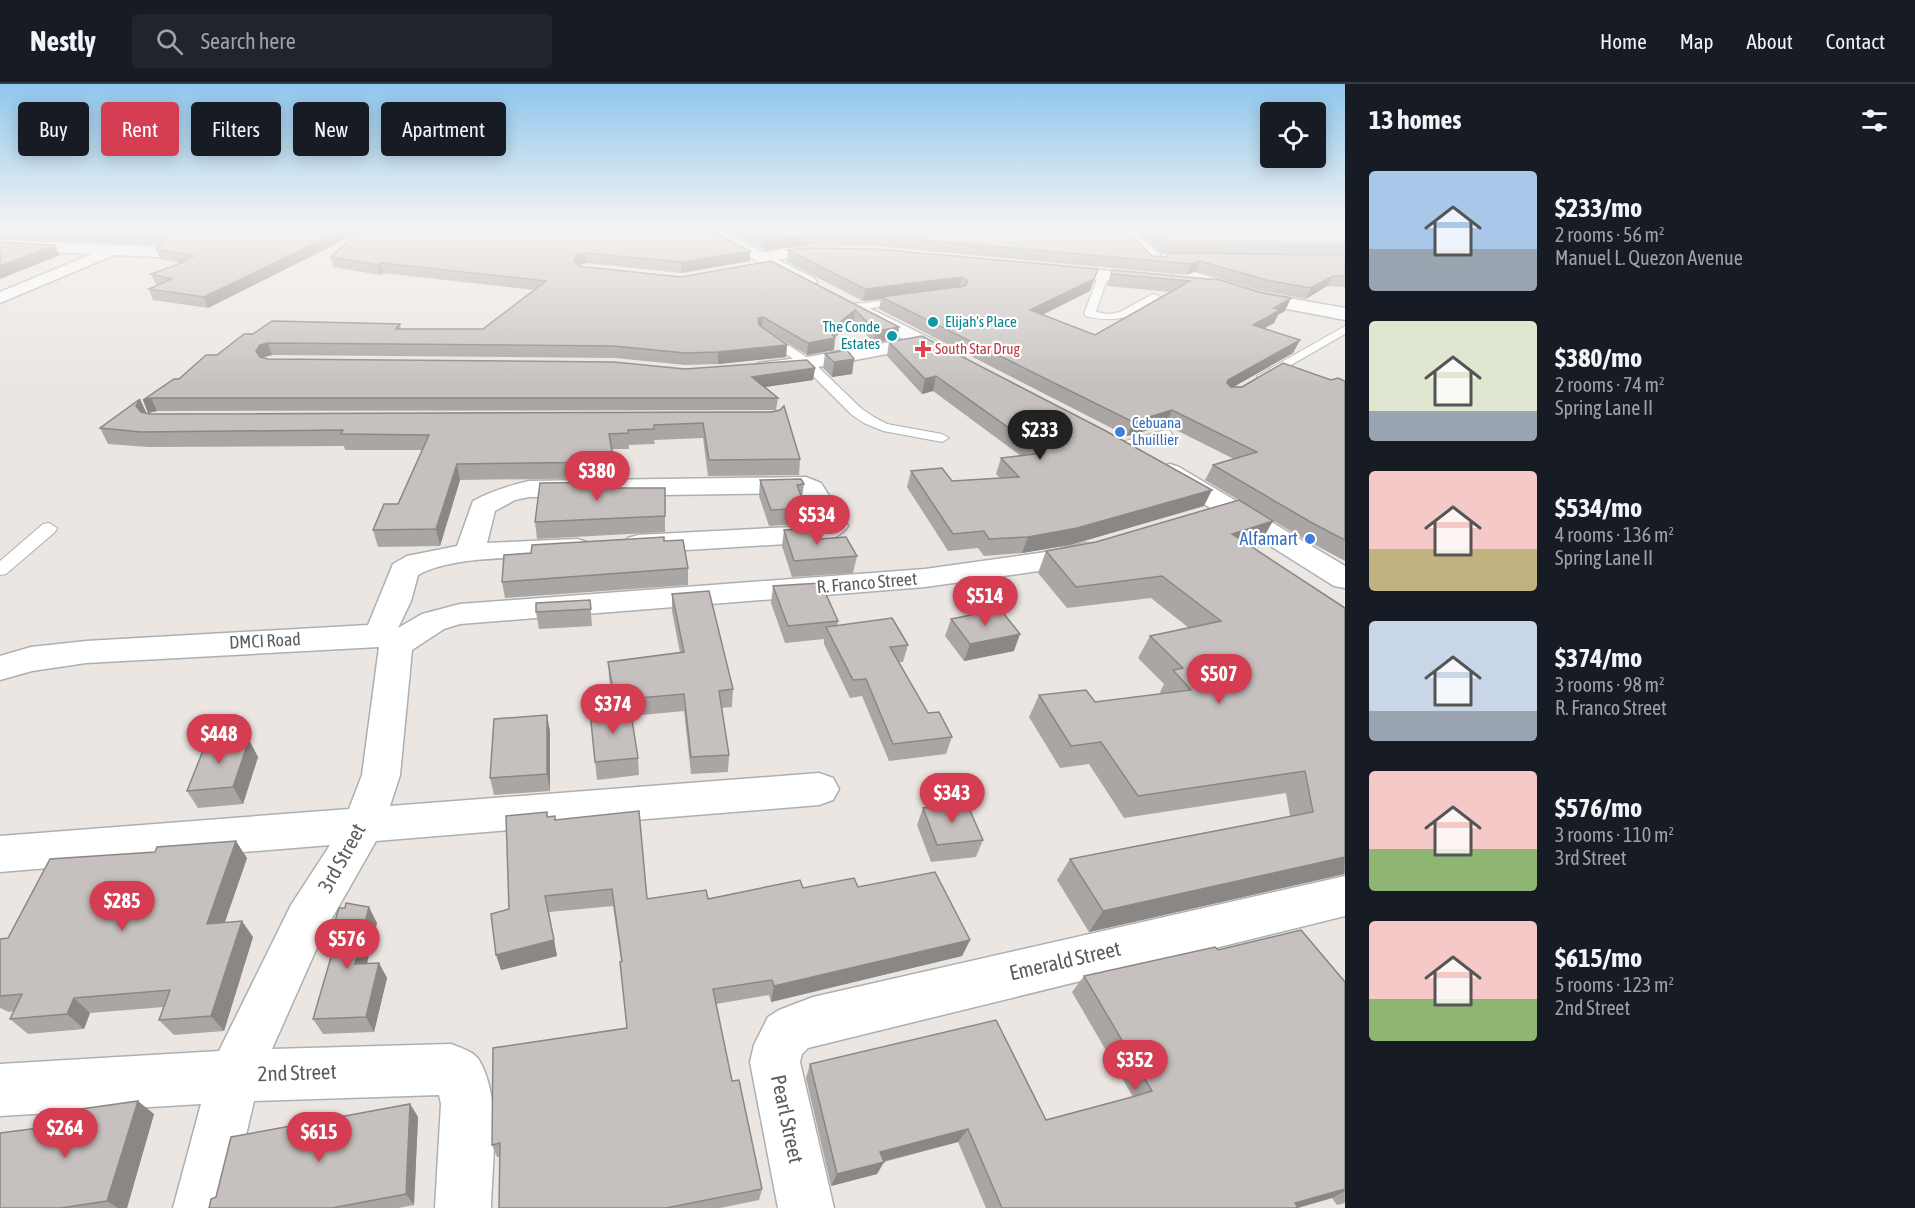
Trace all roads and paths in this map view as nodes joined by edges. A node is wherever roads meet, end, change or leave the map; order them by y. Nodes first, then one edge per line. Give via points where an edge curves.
1 (40, 281) edge
2 (801, 281) edge
3 (1101, 281) edge
4 (1170, 281) edge
5 (1205, 281) edge
6 (1214, 285) junction
7 (1155, 297) dead end
8 (0, 298) edge
9 (840, 299) junction
10 (913, 300) edge
11 (1345, 314) edge
12 (1345, 329) edge
13 (763, 333) edge
14 (923, 342) junction
15 (807, 363) junction
16 (975, 369) edge
17 (740, 370) edge
18 (1248, 385) edge
19 (1165, 434) dead end
20 (1102, 435) edge
21 (942, 438) dead end
22 (1123, 446) junction
23 (1231, 509) junction
24 (1197, 519) edge
25 (49, 528) dead end
26 (1109, 545) edge
27 (469, 554) junction
28 (0, 570) edge
29 (1345, 579) edge
30 (388, 640) junction
31 (0, 668) edge
32 (819, 789) dead end
33 (363, 827) junction
34 (0, 854) edge
35 (1345, 896) edge
36 (786, 1031) joint
37 (234, 1076) junction
38 (0, 1090) edge
39 (201, 1208) edge
40 (463, 1208) edge
41 (806, 1208) edge

1 - 8 street
2 - 9 street
3 - 7 lane via 1090,314 1094,316 1114,319
4 - 6 street
5 - 6 street
6 - 11 street via 1257,298
9 - 10 lane
9 - 14 street
12 - 18 lane
13 - 15 lane
14 - 15 street
14 - 16 street
15 - 17 street
15 - 21 lane via 869,420 883,428
19 - 22 lane
20 - 22 street
22 - 23 street
23 - 24 street
23 - 29 street
25 - 28 lane
26 - 30 street, R. Franco Street via 1065,558 925,578 460,614
27 - 27 street via 819,534 834,526 812,489 802,485 530,489 506,494 483,507
27 - 30 street via 423,561 404,570
30 - 31 street, DMCI Road via 86,651
30 - 33 street, 3rd Street via 381,775
32 - 33 street
33 - 34 street
33 - 37 street, 3rd Street via 307,920
35 - 36 street, Emerald Street via 824,1018
36 - 41 street, Pearl Street via 775,1062
37 - 38 street, 2nd Street
37 - 39 street, 3rd Street
37 - 40 street, 2nd Street via 451,1069 460,1077 467,1104

